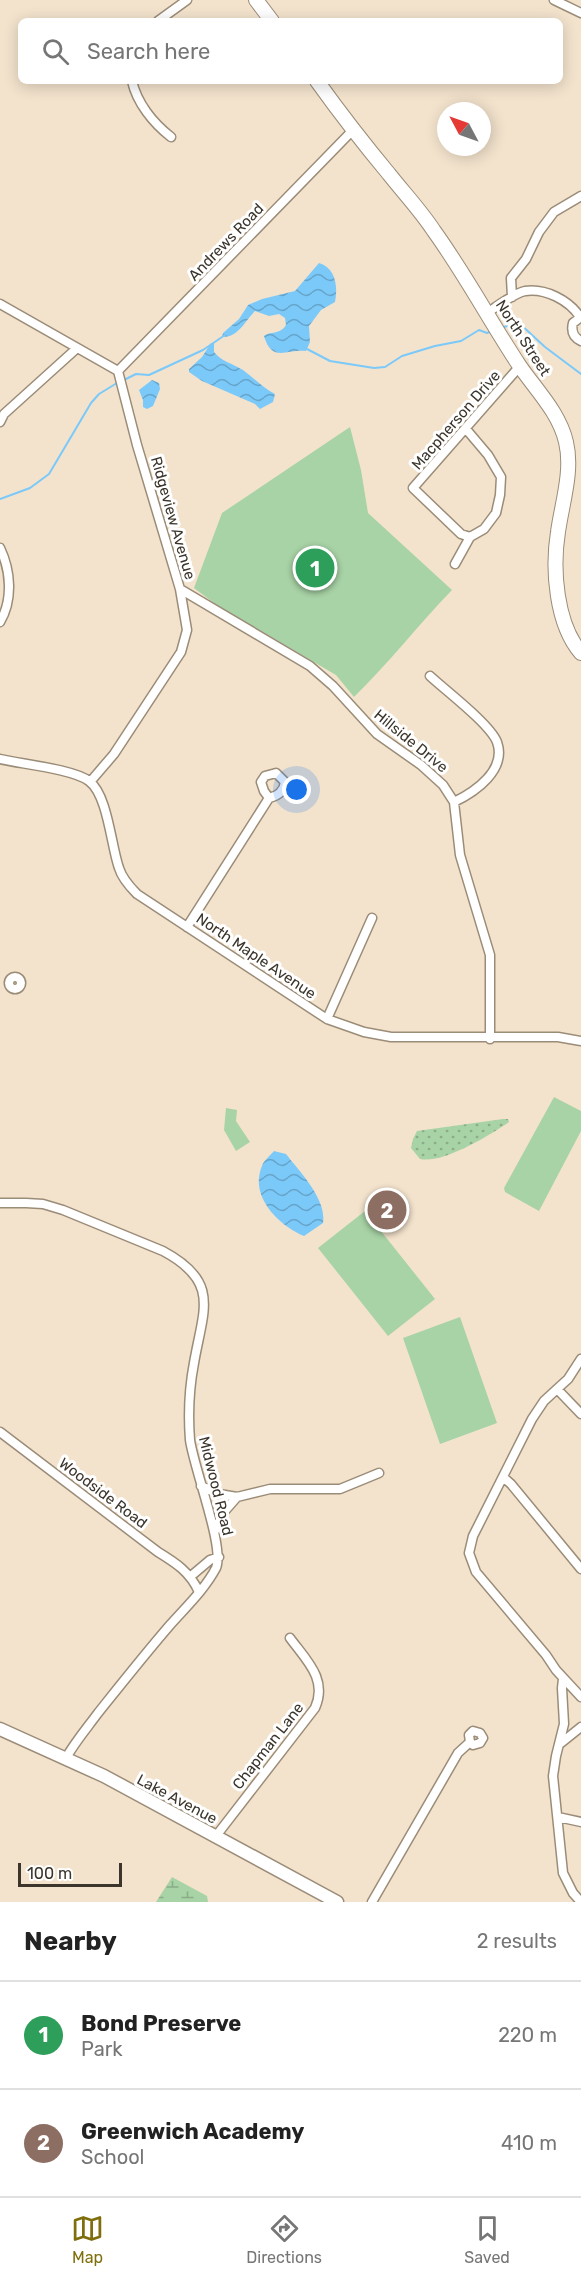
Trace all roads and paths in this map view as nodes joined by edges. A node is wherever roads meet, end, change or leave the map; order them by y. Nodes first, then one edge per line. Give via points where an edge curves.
1 (188, 0) edge
2 (256, 0) edge
3 (554, 0) edge
4 (581, 13) edge
5 (162, 18) edge
6 (270, 18) edge
7 (133, 84) edge
8 (319, 84) edge
9 (353, 130) junction
10 (171, 136) dead end
11 (581, 196) edge
12 (512, 297) junction
13 (0, 304) edge
14 (487, 313) junction
15 (580, 317) edge
16 (581, 341) edge
17 (76, 349) junction
18 (520, 366) junction
19 (119, 378) junction
20 (0, 422) edge
21 (466, 429) junction
22 (470, 537) junction
23 (0, 548) edge
24 (455, 564) dead end
25 (180, 589) junction
26 (0, 622) edge
27 (581, 653) edge
28 (430, 676) dead end
29 (0, 759) edge
30 (90, 782) junction
31 (269, 798) dead end
32 (454, 802) junction
33 (372, 918) dead end
34 (188, 927) junction
35 (327, 1019) junction
36 (490, 1039) junction
37 (581, 1041) edge
38 (0, 1203) edge
39 (581, 1359) edge
40 (557, 1389) junction
41 (581, 1414) edge
42 (0, 1432) edge
43 (379, 1473) dead end
44 (503, 1477) junction
45 (201, 1486) junction
46 (237, 1497) junction
47 (214, 1531) junction
48 (219, 1557) junction
49 (581, 1569) edge
50 (191, 1576) junction
51 (199, 1592) junction
52 (290, 1638) dead end
53 (563, 1678) junction
54 (581, 1697) edge
55 (581, 1727) edge
56 (0, 1729) edge
57 (470, 1742) dead end
58 (561, 1743) junction
59 (66, 1758) junction
60 (558, 1817) junction
61 (581, 1822) edge
62 (216, 1836) junction
63 (337, 1902) edge
64 (372, 1902) edge
65 (581, 1902) edge

1 - 5 street
2 - 6 main road
3 - 4 street
7 - 10 street via 151,118
8 - 9 main road, North Street
9 - 14 main road, North Street via 434,230
9 - 19 street, Andrews Road
11 - 12 street via 554,212 539,232 511,278
12 - 14 street
12 - 15 street via 526,291 550,294
13 - 17 street
14 - 18 main road, North Street
15 - 16 street via 573,323 572,331
17 - 19 street
17 - 20 street
18 - 21 street, Macpherson Drive
18 - 27 main road, North Street via 550,407 567,447 567,475 557,535 557,576 564,624 571,642
19 - 25 street, Ridgeview Avenue
21 - 22 street via 501,477 496,513 484,529
21 - 22 street, Macpherson Drive via 413,488 461,534
22 - 24 street
23 - 26 street via 6,562 9,594
25 - 30 street, Ridgeview Avenue via 187,630 181,651 114,754
25 - 32 street, Hillside Drive via 310,666 377,734 443,785
28 - 32 street via 489,730 497,743 498,757 492,774 471,794
29 - 30 street via 78,775
30 - 34 street, North Maple Avenue via 101,799 119,870 126,883
31 - 34 street
32 - 36 street via 460,855 490,955
33 - 35 street
34 - 35 street, North Maple Avenue
35 - 36 street, North Maple Avenue via 391,1037
36 - 37 street, North Maple Avenue
38 - 45 street, Midwood Road via 43,1204 67,1211 163,1251 192,1271 204,1300 188,1408 193,1460
39 - 40 street
40 - 41 street
40 - 44 street via 540,1406
42 - 50 street, Woodside Road
43 - 46 street via 340,1489 274,1489
44 - 49 street
44 - 53 street via 473,1536 469,1553 476,1572
45 - 46 street
45 - 47 street, Midwood Road
46 - 47 street
47 - 48 street, Midwood Road
48 - 50 street
48 - 51 street, Midwood Road
50 - 51 street, Woodside Road
51 - 59 street, Midwood Road via 118,1687
52 - 62 street, Chapman Lane via 315,1672 319,1700
53 - 54 street
53 - 58 street
55 - 58 street
56 - 59 main road, Lake Avenue
57 - 64 street via 458,1753
58 - 60 street via 553,1776
59 - 62 main road, Lake Avenue
60 - 61 street
60 - 65 street via 563,1873
62 - 63 main road, Lake Avenue

